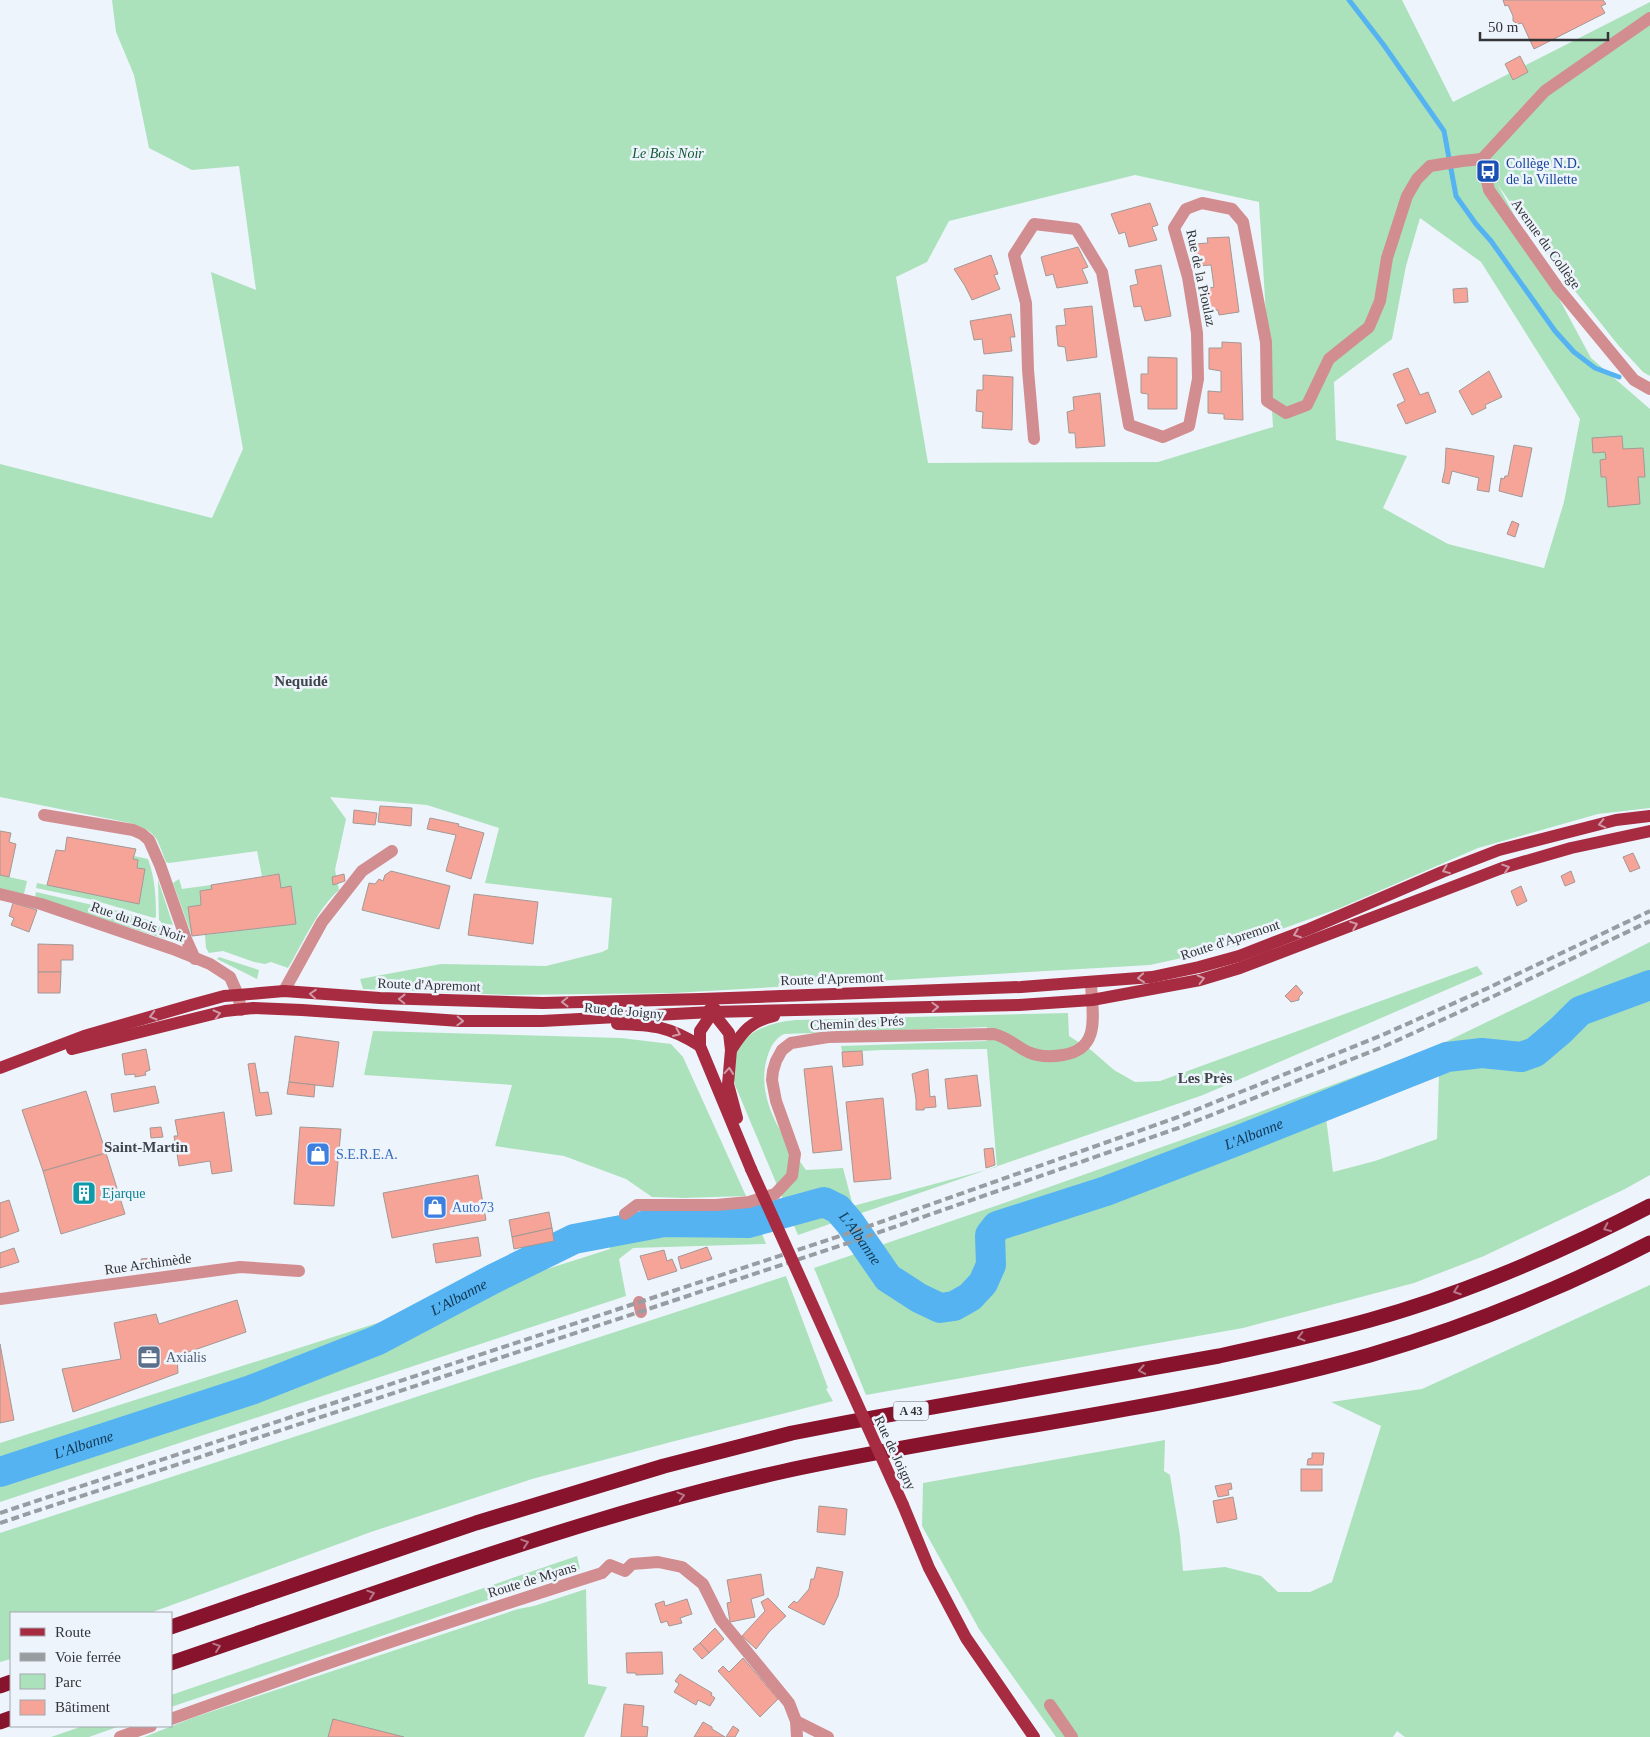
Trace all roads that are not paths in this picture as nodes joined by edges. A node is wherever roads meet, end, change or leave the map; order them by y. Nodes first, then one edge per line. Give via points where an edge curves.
1 (1650, 18) edge
2 (1482, 159) junction
3 (1650, 389) edge
4 (1034, 439) dead end
5 (44, 815) dead end
6 (1650, 816) edge
7 (1650, 831) edge
8 (392, 851) dead end
9 (1473, 860) junction
10 (1479, 878) junction
11 (0, 894) edge
12 (195, 959) junction
13 (1091, 983) junction
14 (284, 991) junction
15 (238, 995) junction
16 (722, 997) junction
17 (701, 999) junction
18 (1092, 1000) junction
19 (241, 1010) junction
20 (799, 1011) junction
21 (712, 1012) junction
22 (542, 1021) junction
23 (700, 1046) junction
24 (731, 1050) junction
25 (0, 1069) edge
26 (751, 1169) junction
27 (1650, 1206) edge
28 (625, 1214) dead end
29 (1650, 1243) edge
30 (300, 1271) dead end
31 (0, 1299) edge
32 (172, 1627) edge
33 (172, 1663) edge
34 (1050, 1705) dead end
35 (172, 1719) edge
36 (796, 1721) junction
37 (148, 1727) edge
38 (120, 1737) edge
39 (797, 1737) edge
40 (828, 1737) edge
41 (1034, 1737) edge
42 (1072, 1737) edge

1 - 2 street via 1545,91
2 - 3 street, Avenue du Collège via 1489,190 1558,288 1634,380
2 - 4 street, Rue de la Pioulaz via 1436,164 1417,178 1407,196 1387,258 1380,301 1369,327 1329,359 1307,406 1286,413 1267,401 1266,342 1243,222 1232,209 1202,203 1186,209 1174,228 1188,277 1197,333 1198,379 1189,426 1163,437 1129,425 1102,272 1076,228 1034,224 1014,255 1026,303
5 - 12 street via 133,830 149,840
6 -> 9 main road, Route d'Apremont via 1616,820 1499,850
10 -> 7 main road, Route d'Apremont via 1571,848
8 - 14 street via 362,871 322,922
9 - 10 street
9 -> 13 main road, Route d'Apremont via 1239,956 1152,978
18 -> 10 main road, Route d'Apremont via 1200,980 1240,968
11 - 12 street, Rue du Bois Noir via 40,904
12 - 15 street, Rue du Bois Noir via 230,977
13 - 16 main road, Route d'Apremont
13 - 18 street, Chemin des Prés
14 - 15 main road, Route d'Apremont
17 -> 14 main road, Route d'Apremont via 543,1003 380,998
15 - 19 street, Rue du Bois Noir
15 -> 25 main road, Route d'Apremont via 224,996 84,1036
16 - 17 main road, Route d'Apremont
16 - 21 main road
17 - 21 main road, Rue de Joigny
20 -> 18 main road, Route d'Apremont
18 - 28 street, Chemin des Prés via 1090,1038 1083,1048 1059,1056 1035,1054 994,1034 828,1037 791,1043 776,1061 772,1080 795,1154 792,1176 775,1194 749,1202 716,1205 637,1205
19 -> 22 main road, Route d'Apremont via 302,1010 460,1021
25 -> 19 main road, Route d'Apremont via 86,1045
20 - 21 main road, Route d'Apremont
20 - 24 main road via 760,1019 743,1032
21 - 22 main road, Route d'Apremont
21 - 23 main road via 700,1031
21 - 24 main road, Rue de Joigny via 729,1033
22 -> 23 main road, Rue de Joigny via 662,1027
23 - 26 main road, Rue de Joigny
26 -> 24 main road, Rue de Joigny via 728,1084
26 - 41 main road, Rue de Joigny, bridge via 903,1505 928,1568 966,1638
27 -> 32 highway, A 43 via 1547,1256 1435,1299 1372,1319 1220,1356 802,1432 673,1463 476,1523
33 -> 29 highway via 541,1538 727,1484 892,1450 1194,1396 1370,1355 1493,1314
30 - 31 street, Rue Archimède via 240,1267
34 - 42 street
35 - 36 street, Route de Myans via 287,1677 602,1573 610,1565 625,1571 632,1564 658,1562 682,1567 703,1584 721,1620 789,1702
36 - 39 street
36 - 40 street
37 - 38 street

